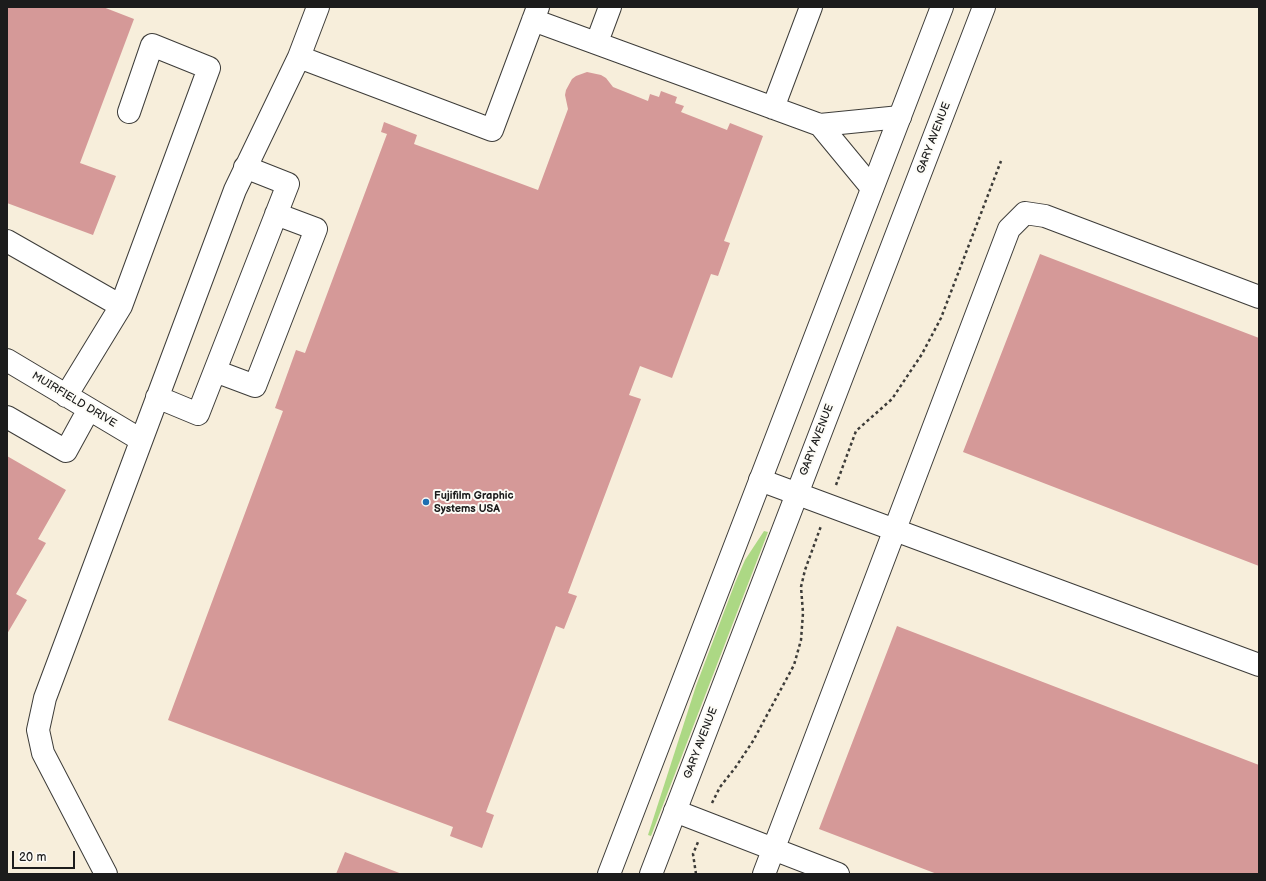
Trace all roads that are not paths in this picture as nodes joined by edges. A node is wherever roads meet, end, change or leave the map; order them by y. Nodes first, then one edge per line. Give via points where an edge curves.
1 (318, 7) edge
2 (610, 7) edge
3 (811, 7) edge
4 (942, 7) edge
5 (984, 7) edge
6 (536, 13) edge
7 (597, 42) junction
8 (299, 57) junction
9 (773, 108) junction
10 (129, 112) dead end
11 (900, 117) junction
12 (820, 125) junction
13 (246, 167) junction
14 (872, 188) junction
15 (276, 214) junction
16 (7, 241) edge
17 (1259, 297) edge
18 (121, 306) junction
19 (7, 360) edge
20 (215, 371) junction
21 (66, 396) junction
22 (157, 397) junction
23 (89, 410) junction
24 (7, 417) edge
25 (141, 440) junction
26 (760, 480) junction
27 (797, 494) junction
28 (896, 529) junction
29 (1259, 665) edge
30 (675, 811) junction
31 (774, 850) junction
32 (106, 874) edge
33 (609, 874) edge
34 (651, 874) edge
35 (764, 874) edge
36 (838, 874) edge

1 - 8 main road
2 - 7 main road
3 - 9 main road
4 - 11 main road
5 - 27 main road, GARY AVENUE
6 - 7 main road
6 - 8 main road via 492,130
7 - 9 main road
8 - 13 main road
9 - 12 main road
10 - 18 main road via 152,45 209,68
11 - 12 main road
11 - 14 main road
12 - 14 main road
13 - 15 main road via 288,184
13 - 22 main road via 234,190
14 - 26 main road
15 - 20 main road
15 - 20 main road via 316,229 255,386
16 - 18 main road
17 - 28 main road via 1045,216 1025,213 1009,228
18 - 21 main road
19 - 21 main road, MUIRFIELD DRIVE
20 - 22 main road via 198,414
21 - 23 main road, MUIRFIELD DRIVE
22 - 25 main road
23 - 24 main road via 66,451
23 - 25 main road, MUIRFIELD DRIVE
25 - 32 main road via 45,698 38,730 43,753
26 - 27 main road
26 - 33 main road
27 - 28 main road
27 - 30 main road, GARY AVENUE
28 - 29 main road
28 - 31 main road
30 - 31 main road
30 - 34 main road, GARY AVENUE
31 - 35 main road
31 - 36 main road

